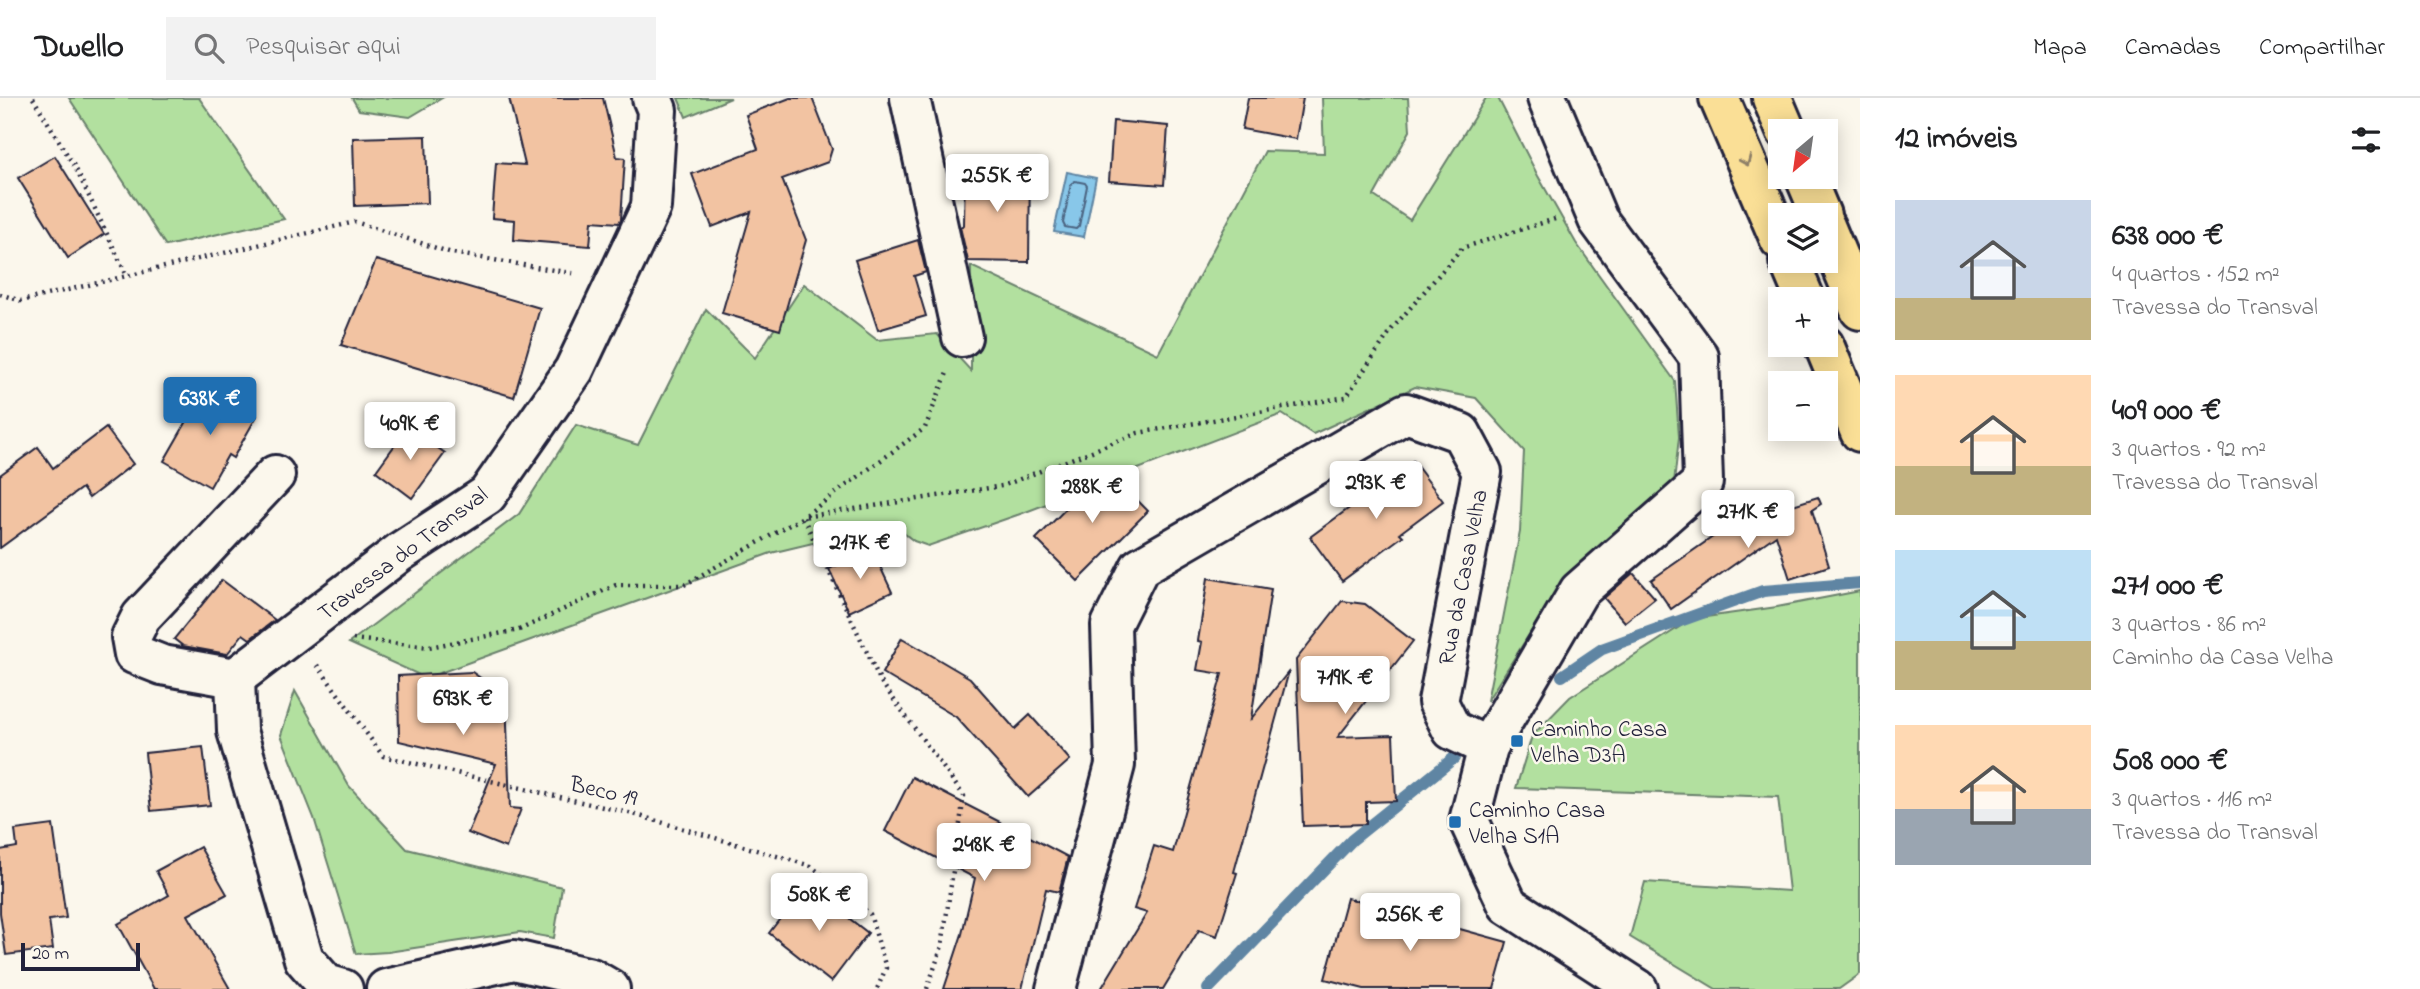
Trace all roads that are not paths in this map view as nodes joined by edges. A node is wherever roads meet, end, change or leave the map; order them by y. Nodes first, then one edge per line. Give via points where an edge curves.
1 (652, 98) edge
2 (910, 98) edge
3 (1547, 98) edge
4 (1719, 98) edge
5 (1772, 98) edge
6 (1781, 119) edge
7 (1768, 212) edge
8 (1838, 257) edge
9 (1860, 310) edge
10 (962, 337) road end
11 (1829, 357) edge
12 (1860, 432) edge
13 (275, 475) dead end
14 (235, 678) junction
15 (1488, 747) junction
16 (1632, 988) edge
17 (343, 989) edge
18 (386, 989) edge
19 (610, 989) edge
20 (1056, 989) edge

1 - 14 street, Travessa do Transval via 657,110 651,207 575,370 486,495 400,552
2 - 10 street
3 - 15 street via 1598,220 1699,357 1703,482 1578,591
4 -> 7 highway
5 - 6 highway
8 - 9 highway
11 - 12 highway
13 - 14 street via 141,617 131,638 134,654 162,665
14 - 17 street via 237,731 304,959 326,984
15 - 16 street via 1469,821 1508,905
15 - 20 street, Rua da Casa Velha via 1452,730 1438,702 1482,472 1461,433 1406,413 1140,567 1111,625 1115,765
18 - 19 street via 514,960 591,978

